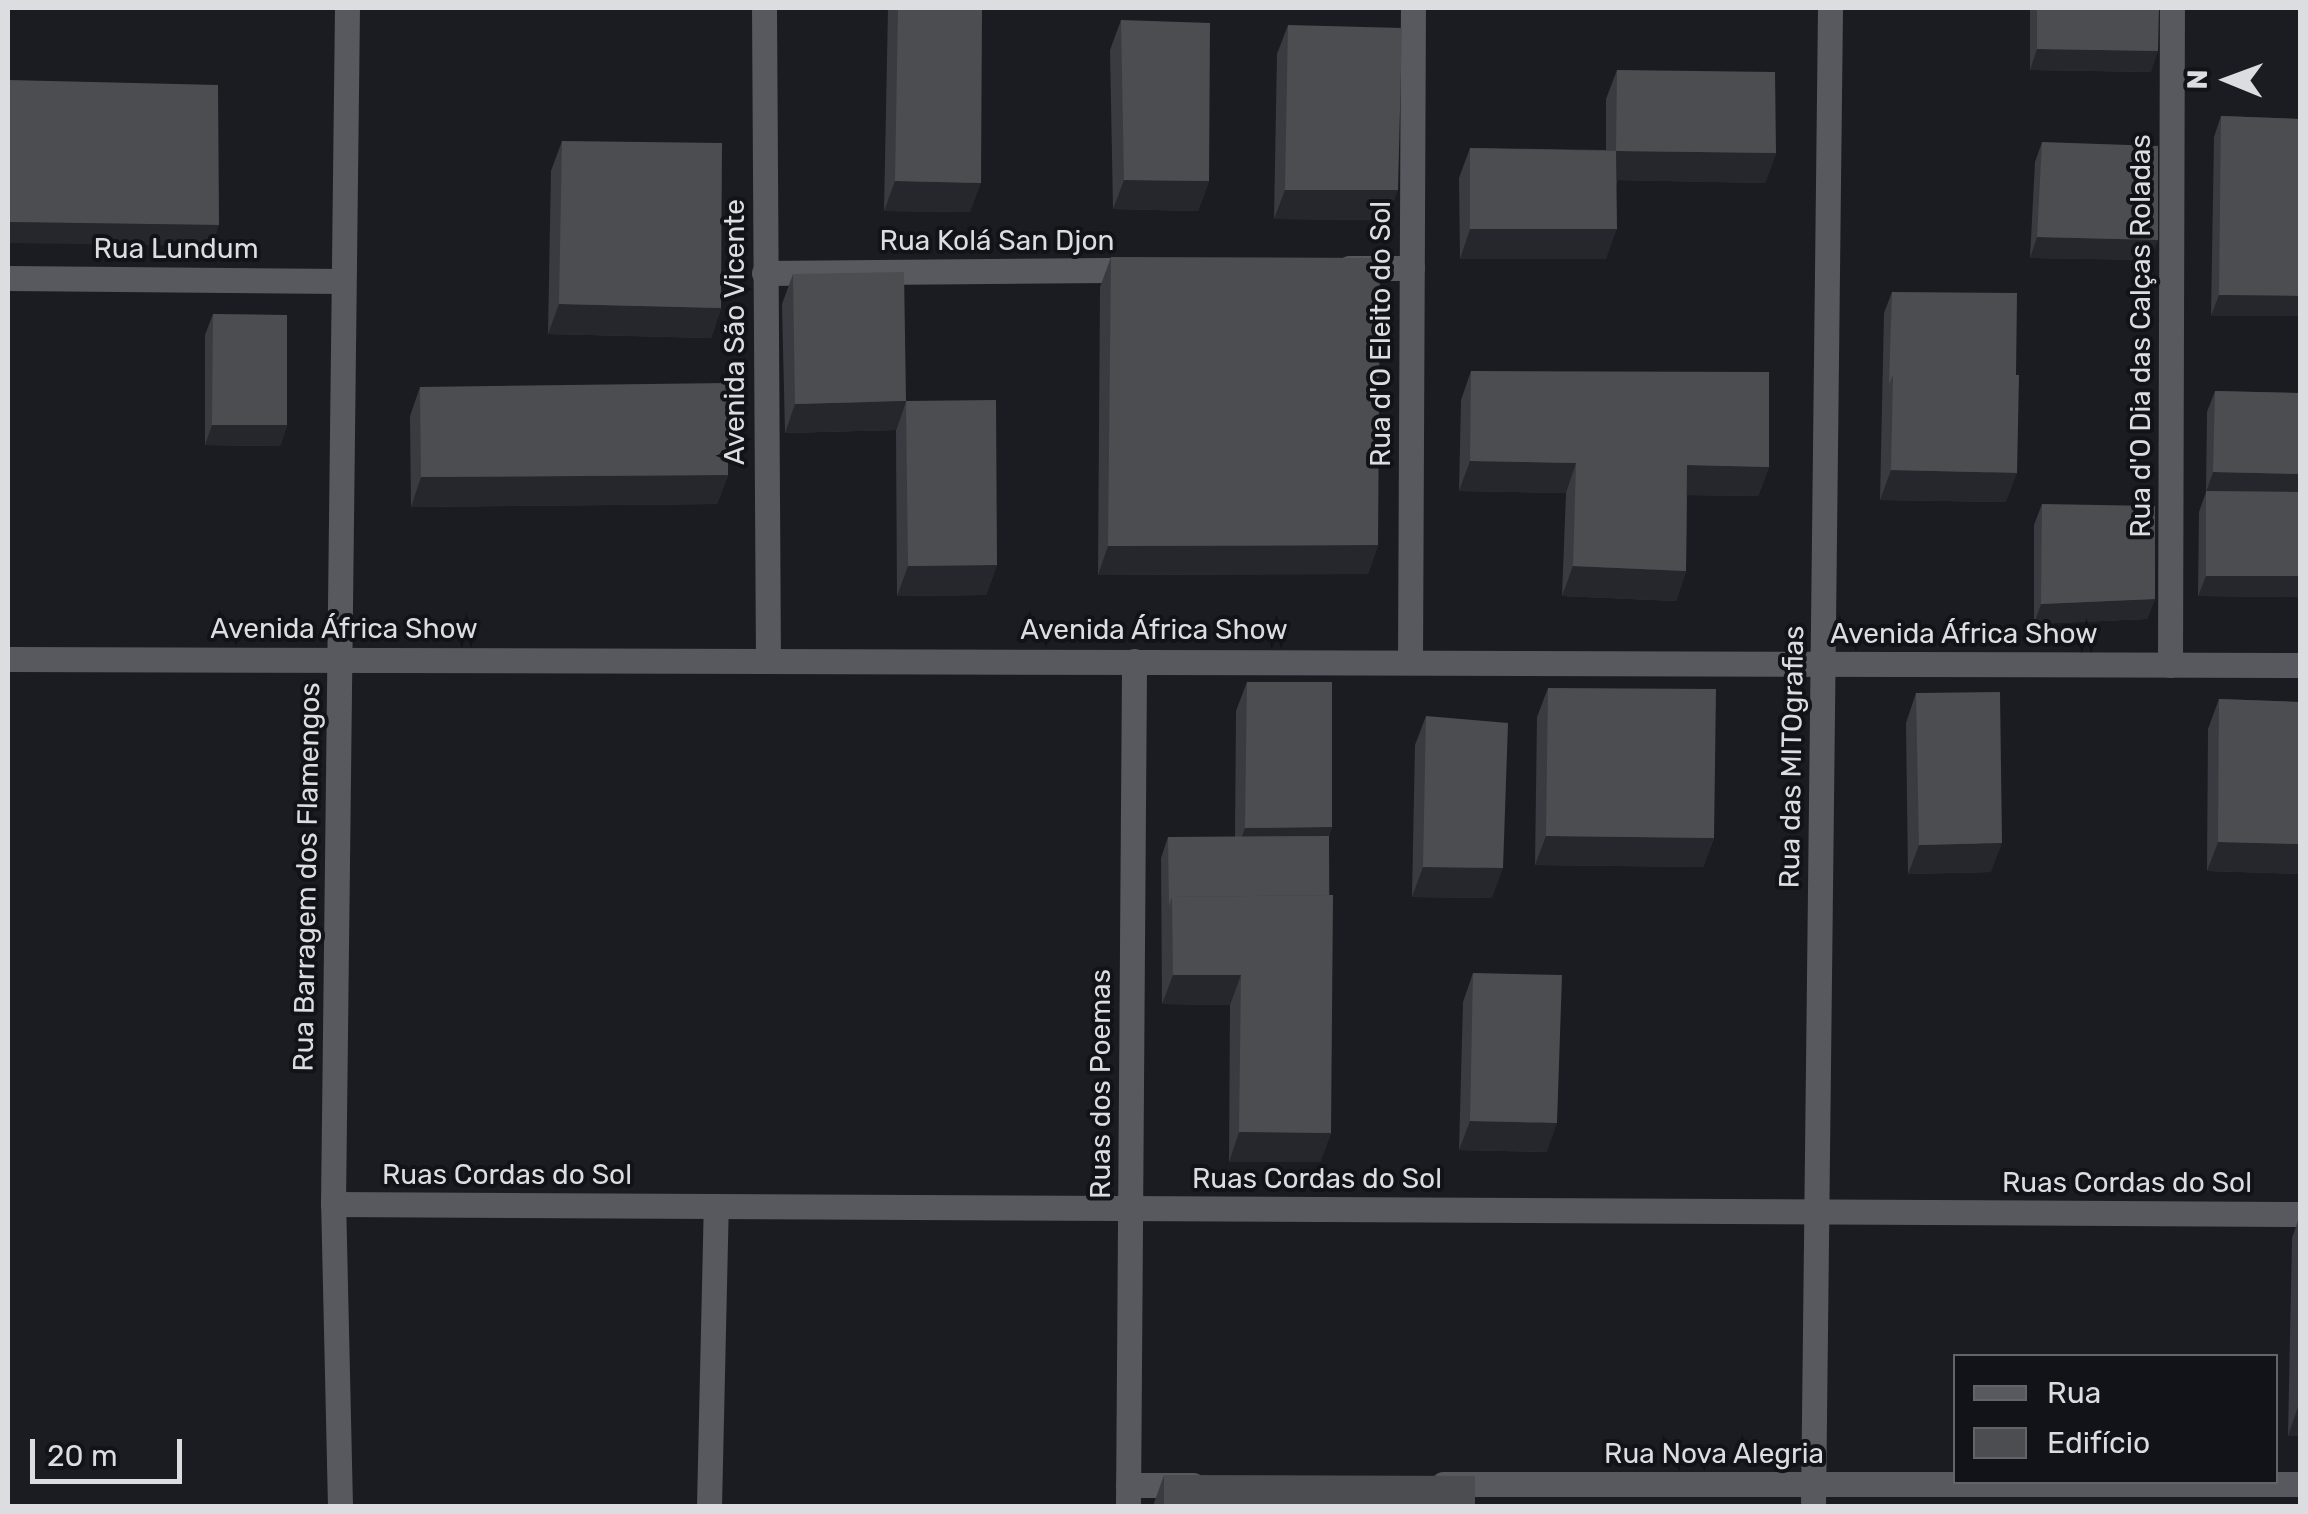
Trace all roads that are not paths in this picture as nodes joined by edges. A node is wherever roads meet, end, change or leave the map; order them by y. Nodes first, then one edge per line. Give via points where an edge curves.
1 (346, 8) edge
2 (764, 8) edge
3 (1413, 8) edge
4 (1830, 8) edge
5 (2172, 8) edge
6 (1314, 268) edge
7 (1412, 268) junction
8 (1176, 270) edge
9 (764, 273) junction
10 (8, 278) edge
11 (343, 281) junction
12 (768, 656) junction
13 (8, 659) edge
14 (339, 660) junction
15 (1134, 661) junction
16 (1410, 662) junction
17 (1823, 663) junction
18 (2170, 665) junction
19 (2300, 665) edge
20 (333, 1204) junction
21 (716, 1207) junction
22 (1130, 1208) junction
23 (1816, 1211) junction
24 (2300, 1214) edge
25 (1226, 1484) edge
26 (1422, 1484) edge
27 (2300, 1484) edge
28 (1813, 1495) edge
29 (1128, 1496) edge
30 (340, 1506) edge
31 (710, 1506) edge

1 - 11 street, Rua Barragem dos Flamengos
2 - 9 street, Avenida São Vicente
3 - 7 street, Rua d'O Eleito do Sol
4 - 17 street, Rua das MITOgrafias
5 - 18 street, Rua d'O Dia das Calças Roladas
6 - 7 street
7 - 16 street, Rua d'O Eleito do Sol
8 - 9 street, Rua Kolá San Djon
9 - 12 street, Avenida São Vicente
10 - 11 street, Rua Lundum
11 - 14 street, Rua Barragem dos Flamengos
12 - 14 street, Avenida África Show
12 - 15 street, Avenida África Show
13 - 14 street, Avenida África Show
14 - 20 street, Rua Barragem dos Flamengos
15 - 16 street, Avenida África Show
15 - 22 street, Ruas dos Poemas
16 - 17 street, Avenida África Show
17 - 18 street, Avenida África Show
17 - 23 street, Rua das MITOgrafias
18 - 19 street, Avenida África Show
20 - 21 street, Ruas Cordas do Sol
20 - 30 street, Rua Barragem dos Flamengos
21 - 22 street, Ruas Cordas do Sol
21 - 31 street
22 - 23 street, Ruas Cordas do Sol
22 - 29 street, Ruas dos Poemas
23 - 24 street, Ruas Cordas do Sol
23 - 28 street, Rua das MITOgrafias
25 - 29 street
26 - 28 street, Rua Nova Alegria
27 - 28 street, Rua Nova Alegria

